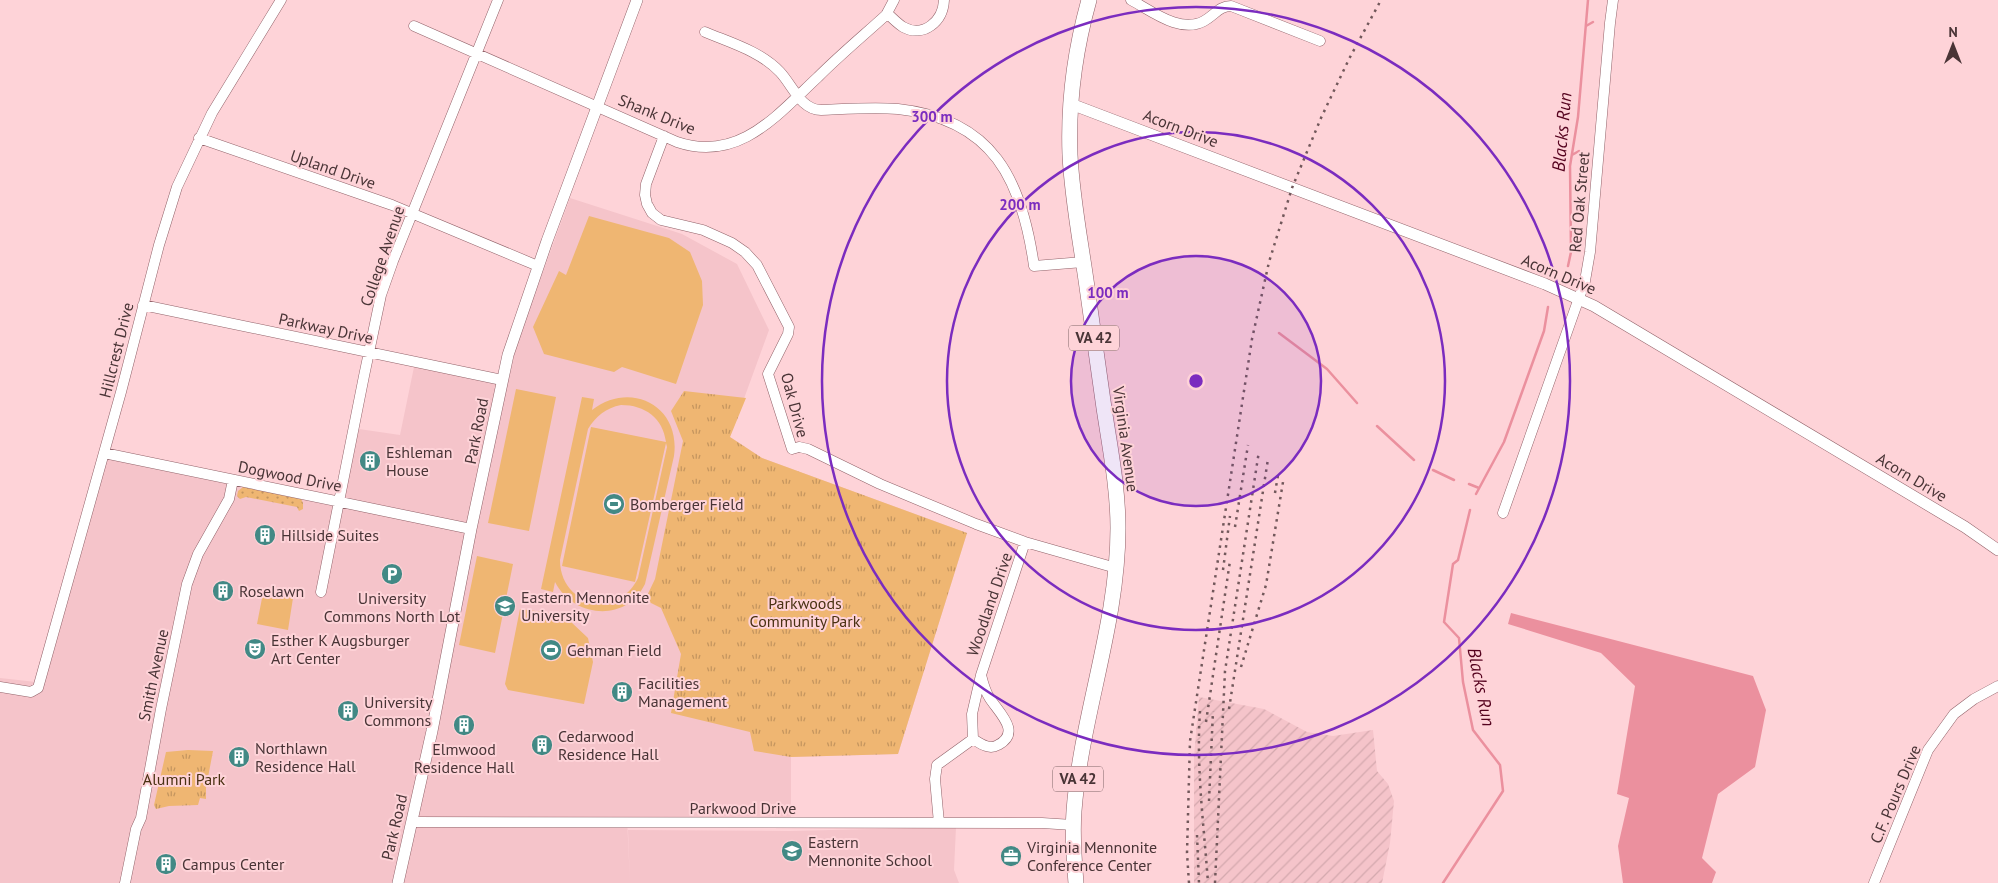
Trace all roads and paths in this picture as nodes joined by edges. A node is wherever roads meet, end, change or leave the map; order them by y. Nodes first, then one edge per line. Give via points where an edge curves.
1 (280, 0) edge
2 (498, 0) edge
3 (637, 0) edge
4 (894, 0) edge
5 (944, 0) edge
6 (1089, 0) edge
7 (1131, 0) edge
8 (1613, 0) edge
9 (888, 13) junction
10 (414, 26) dead end
11 (705, 32) dead end
12 (1320, 41) dead end
13 (476, 54) junction
14 (798, 96) junction
15 (1071, 104) junction
16 (598, 106) junction
17 (664, 136) junction
18 (199, 138) junction
19 (412, 213) junction
20 (1083, 262) junction
21 (538, 266) junction
22 (1580, 299) junction
23 (143, 305) junction
24 (369, 352) junction
25 (502, 380) junction
26 (104, 453) junction
27 (234, 480) junction
28 (339, 502) junction
29 (1503, 513) dead end
30 (471, 529) junction
31 (1025, 542) junction
32 (1998, 550) edge
33 (1116, 568) junction
34 (321, 592) dead end
35 (981, 675) junction
36 (1998, 686) edge
37 (0, 687) edge
38 (974, 739) junction
39 (412, 822) junction
40 (939, 823) junction
41 (1073, 826) junction
42 (125, 883) edge
43 (398, 883) edge
44 (1076, 883) edge
45 (1874, 883) edge

1 - 18 street, Hillcrest Drive
2 - 13 street, College Avenue
3 - 16 street, Park Road
4 - 9 street
5 - 9 street via 939,18 923,30 905,28
6 - 15 main road, Virginia Avenue / VA 42 via 1078,45
7 - 12 street via 1181,25 1204,21 1224,6 1231,6
8 - 22 street, Red Oak Street via 1590,252
9 - 14 street, Shank Drive
10 - 13 street, Shank Drive
11 - 14 street via 763,58
13 - 16 street, Shank Drive
13 - 19 street, College Avenue
14 - 17 street, Shank Drive via 757,131 730,144 695,146
14 - 20 street via 815,110 906,110 941,118 966,130 989,149 1010,178 1022,211 1034,266
15 - 20 main road, Virginia Avenue / VA 42 via 1072,182
15 - 22 street, Acorn Drive
16 - 17 street, Shank Drive
16 - 21 street, Park Road
17 - 31 street, Oak Drive via 645,187 650,210 661,220 722,238 744,252 758,267 788,323 788,334 768,374 792,449 808,449 924,503
18 - 19 street, Upland Drive
18 - 23 street, Hillcrest Drive via 170,205
19 - 21 street, Upland Drive
19 - 24 street, College Avenue via 381,295
20 - 33 main road, Virginia Avenue / VA 42 via 1115,483
21 - 25 street, Park Road via 516,326
22 - 29 street, Red Oak Street
22 - 32 street, Acorn Drive via 1965,527
23 - 24 street, Parkway Drive
23 - 26 street, Hillcrest Drive
24 - 25 street, Parkway Drive
24 - 28 street, College Avenue
25 - 30 street, Park Road
26 - 27 street, Dogwood Drive
26 - 37 street, Hillcrest Drive via 38,688 31,692
27 - 28 street, Dogwood Drive
27 - 42 street, Smith Avenue via 230,499 198,554 187,584
28 - 30 street, Dogwood Drive
28 - 34 street, College Avenue
30 - 39 street, Park Road
31 - 33 street, Oak Drive
31 - 35 street, Woodland Drive
33 - 41 main road, Virginia Avenue / VA 42 via 1106,639 1081,758
35 - 38 street, Woodland Drive via 972,714
35 - 38 street, Woodland Drive via 988,696 1007,720 1009,731 997,746 985,747
36 - 45 street, C.F. Pours Drive via 1954,714 1928,750
38 - 40 street via 937,765
39 - 40 street, Parkwood Drive
39 - 43 street, Park Road
40 - 41 street, Parkwood Drive
41 - 44 main road, Virginia Avenue / VA 42

